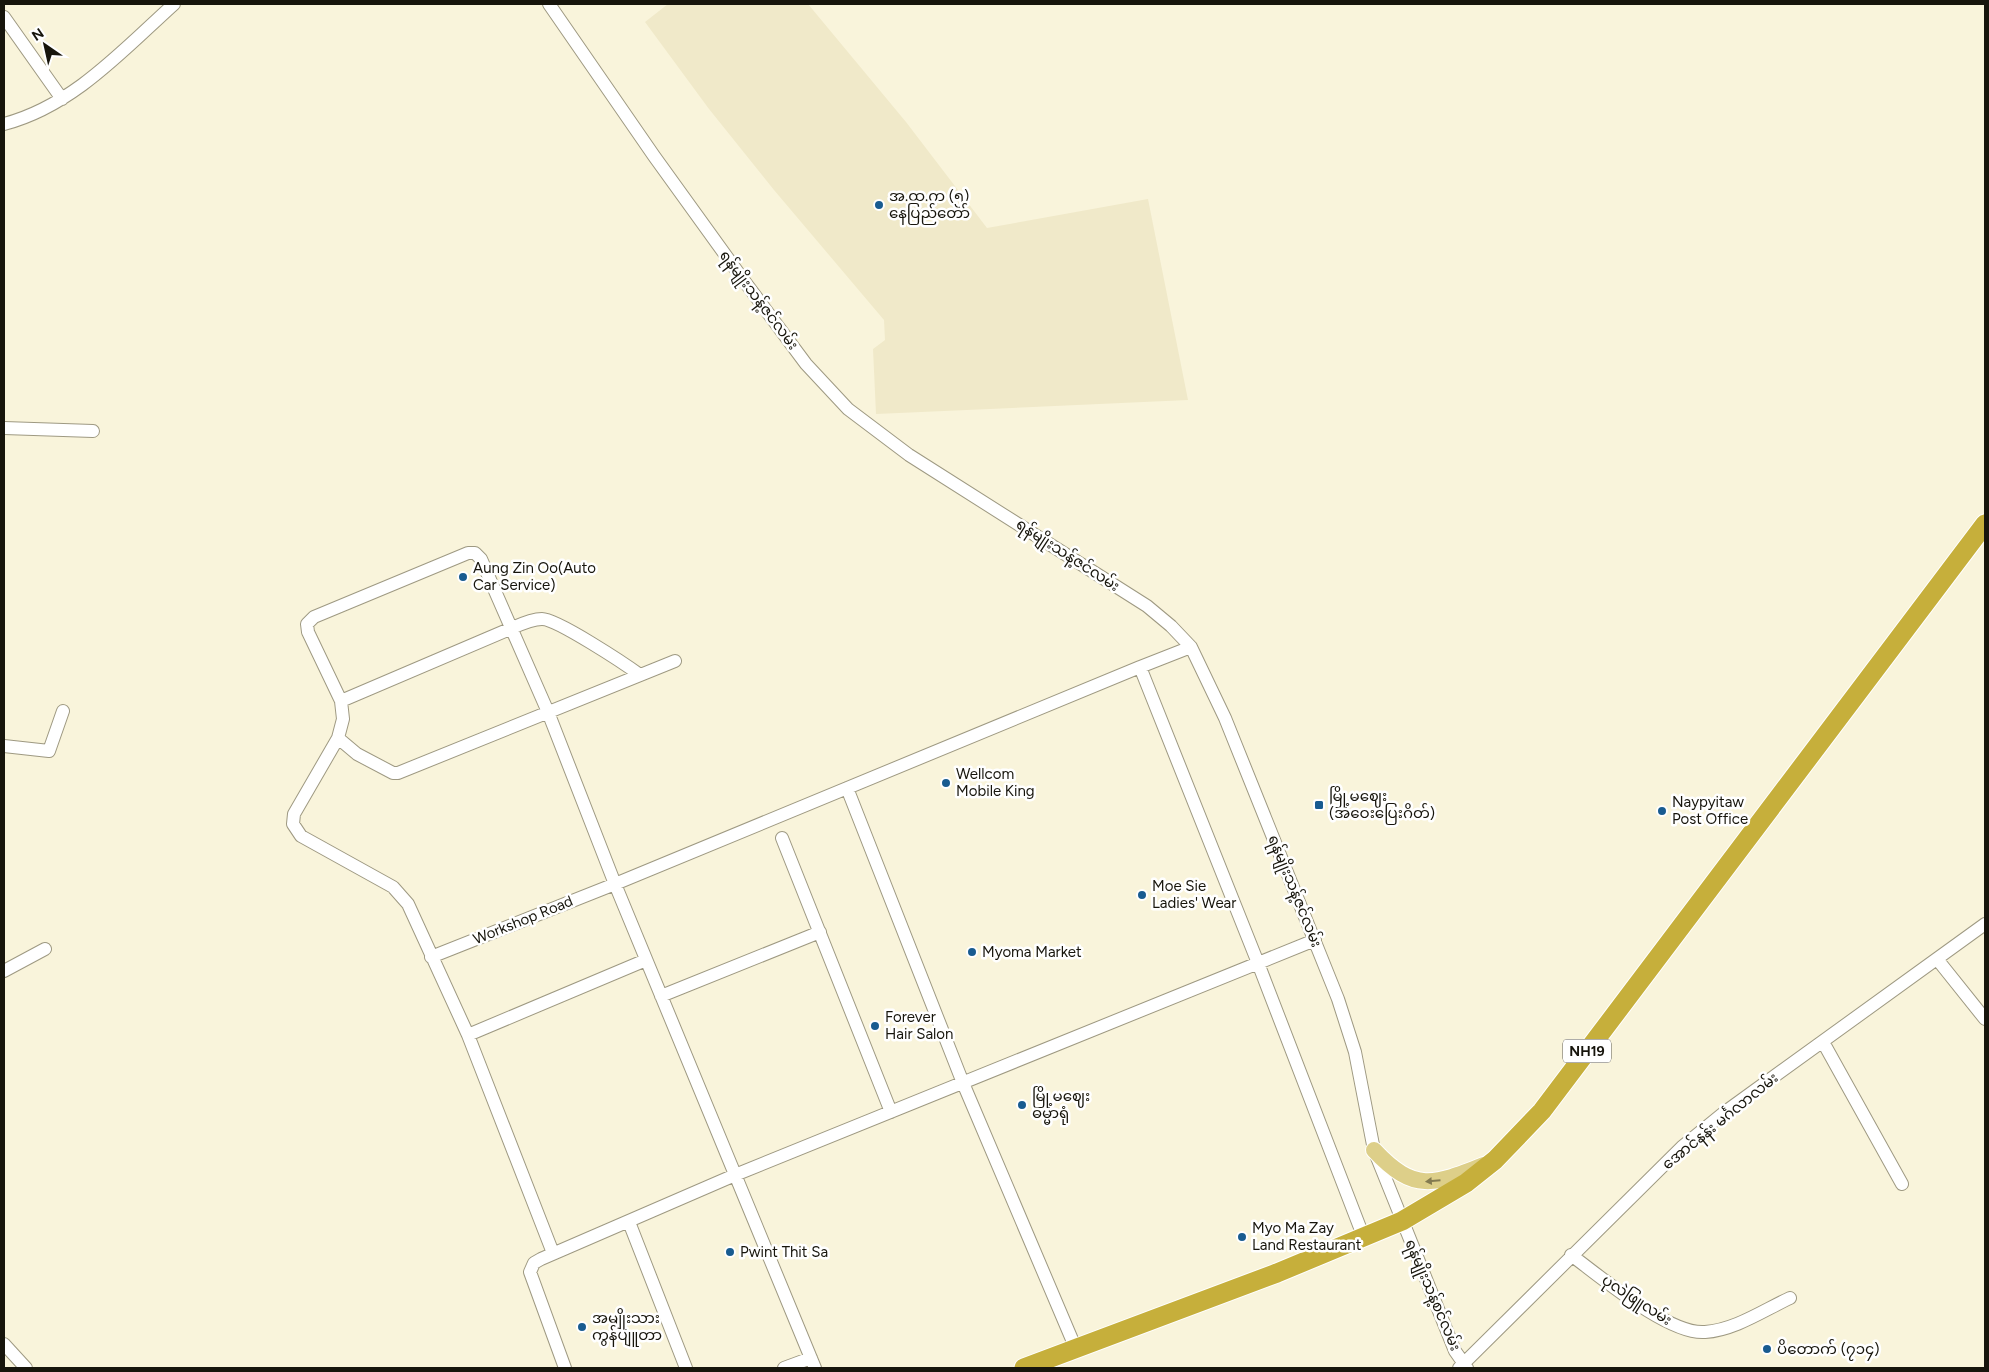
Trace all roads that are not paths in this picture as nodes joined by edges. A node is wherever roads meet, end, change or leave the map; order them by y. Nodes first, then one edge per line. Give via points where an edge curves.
1 (174, 4) edge
2 (549, 4) edge
3 (4, 17) edge
4 (62, 99) junction
5 (4, 124) edge
6 (4, 428) edge
7 (94, 431) dead end
8 (1985, 524) edge
9 (512, 628) junction
10 (1191, 647) junction
11 (675, 661) dead end
12 (1140, 667) junction
13 (640, 675) junction
14 (341, 702) junction
15 (63, 711) dead end
16 (548, 712) junction
17 (338, 738) junction
18 (4, 746) edge
19 (847, 788) junction
20 (782, 838) dead end
21 (615, 884) junction
22 (1985, 924) edge
23 (820, 932) junction
24 (1315, 940) junction
25 (45, 949) dead end
26 (431, 957) junction
27 (1937, 959) junction
28 (646, 960) junction
29 (1258, 963) junction
30 (4, 971) edge
31 (661, 996) junction
32 (1985, 1019) edge
33 (468, 1035) junction
34 (1823, 1042) junction
35 (963, 1083) junction
36 (891, 1112) junction
37 (1374, 1150) junction
38 (1495, 1160) junction
39 (735, 1175) junction
40 (1902, 1184) dead end
41 (1402, 1221) junction
42 (630, 1222) junction
43 (1364, 1238) junction
44 (553, 1253) junction
45 (1572, 1255) junction
46 (1790, 1298) dead end
47 (4, 1344) edge
48 (1076, 1349) junction
49 (813, 1363) edge
50 (1463, 1367) edge
51 (26, 1368) edge
52 (565, 1368) edge
53 (686, 1368) edge
54 (784, 1368) edge
55 (1024, 1368) edge

1 - 4 street via 78,90
2 - 10 street, ရန်မျိုးသန့်ဇင်လမ်း via 742,278 806,364 848,409 909,454 1147,606
3 - 4 street
4 - 5 street via 28,118
6 - 7 street
8 - 38 highway, NH19 via 1542,1111
9 - 13 street via 542,619 600,649
9 - 14 street
9 - 14 street via 481,559 474,553 314,617 307,624 308,632
9 - 16 street
10 - 12 street, Workshop Road
10 - 24 street, ရန်မျိုးသန့်ဇင်လမ်း via 1225,718
11 - 13 street
12 - 19 street, Workshop Road
12 - 29 street
13 - 16 street
14 - 17 street via 343,719
15 - 18 street via 49,751
16 - 17 street via 398,773 357,754
16 - 21 street
17 - 26 street via 294,814 293,824 296,831 314,845 393,887 408,904
19 - 21 street, Workshop Road
19 - 35 street
20 - 23 street
21 - 26 street, Workshop Road
21 - 28 street
22 - 27 street, အောင်နန်း မင်္ဂလာလမ်း
23 - 31 street
23 - 36 street
24 - 29 street
24 - 37 street, ရန်မျိုးသန့်ဇင်လမ်း via 1355,1052
25 - 30 street
26 - 33 street
27 - 32 street
27 - 34 street, အောင်နန်း မင်္ဂလာလမ်း
28 - 31 street
28 - 33 street
29 - 35 street
29 - 43 street
31 - 39 street
33 - 44 street
34 - 40 street
34 - 45 street, အောင်နန်း မင်္ဂလာလမ်း via 1682,1147
35 - 36 street
35 - 48 street
36 - 39 street
38 -> 37 main road via 1448,1179 1427,1182 1406,1178
37 - 41 street, ရန်မျိုးသန့်ဇင်လမ်း
38 - 41 highway, NH19 via 1466,1183
39 - 42 street
39 - 49 street
41 - 43 highway, NH19
41 - 50 street, ရန်မျိုးသန့်စင်လမ်း
42 - 44 street
42 - 53 street
43 - 48 highway, NH19
44 - 52 street via 534,1264 530,1272
45 - 46 street, ပုလဲဖြူလမ်း via 1637,1304 1678,1326 1704,1332 1730,1327
45 - 50 street, အောင်နန်း မင်္ဂလာလမ်း
47 - 51 street
48 - 55 highway, NH19
49 - 54 street

